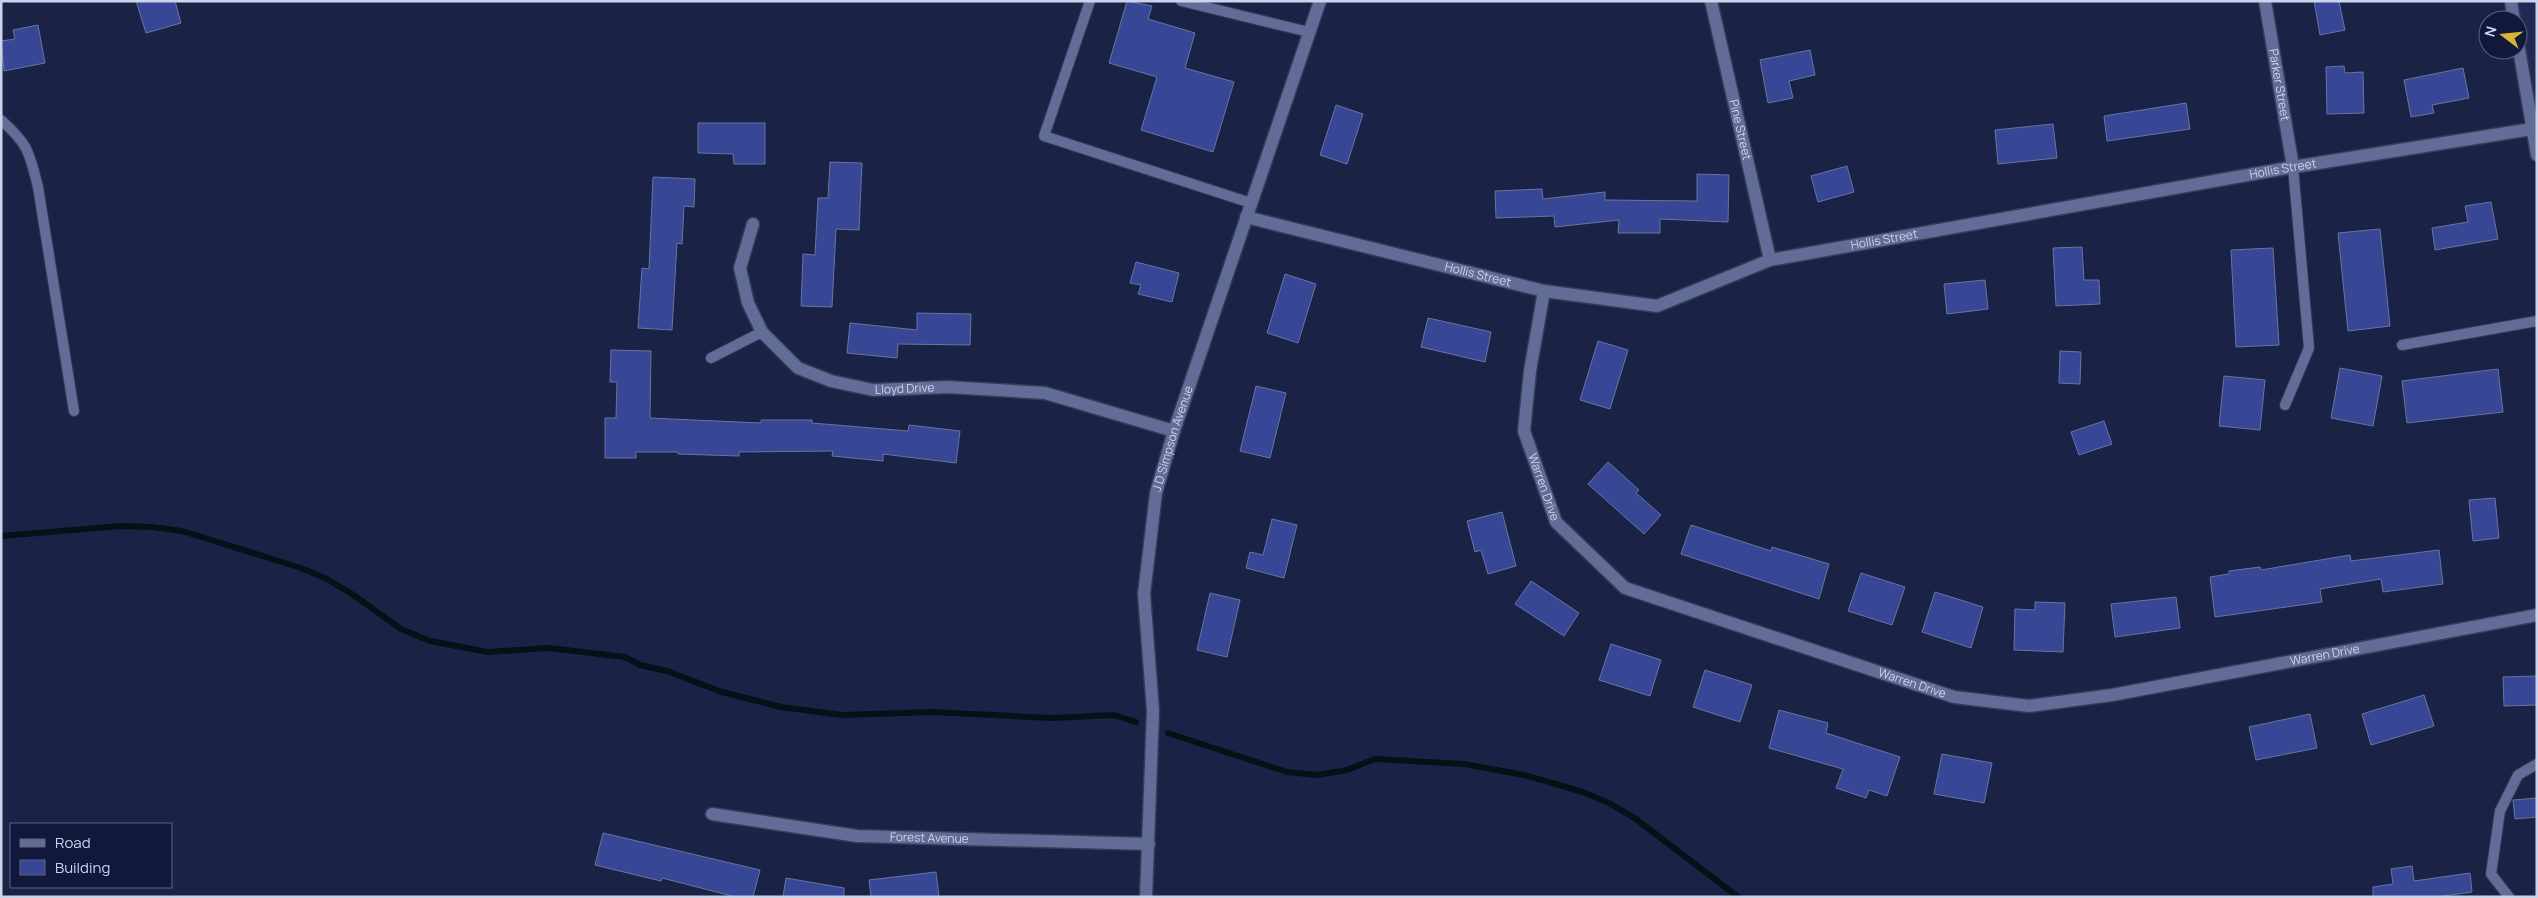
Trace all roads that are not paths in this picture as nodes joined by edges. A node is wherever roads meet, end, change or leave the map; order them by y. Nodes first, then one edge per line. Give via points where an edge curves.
1 (1090, 1) edge
2 (1181, 1) edge
3 (1320, 1) edge
4 (1711, 1) edge
5 (2265, 1) edge
6 (1309, 32) junction
7 (2521, 60) edge
8 (1, 120) edge
9 (2532, 129) junction
10 (2537, 155) edge
11 (2293, 167) junction
12 (1251, 203) junction
13 (1246, 217) junction
14 (753, 224) dead end
15 (1770, 260) junction
16 (1544, 291) junction
17 (2537, 321) edge
18 (762, 332) junction
19 (2402, 345) dead end
20 (711, 358) dead end
21 (2285, 405) dead end
22 (74, 411) dead end
23 (1174, 432) junction
24 (2537, 615) edge
25 (2537, 764) edge
26 (712, 814) dead end
27 (1149, 844) junction
28 (1146, 897) edge
29 (2509, 897) edge

1 - 12 lane via 1044,136
2 - 6 lane
3 - 6 street, J D Simpson Avenue
4 - 15 street, Pine Street
5 - 11 street, Parker Street
6 - 12 street, J D Simpson Avenue
7 - 9 street
8 - 22 lane via 29,150 38,187
9 - 10 street
9 - 11 street, Hollis Street
11 - 15 street, Hollis Street
11 - 21 lane via 2308,348
12 - 13 street, J D Simpson Avenue
13 - 16 street, Hollis Street
13 - 23 street, J D Simpson Avenue
14 - 18 street, Lloyd Drive via 740,268 748,303
15 - 16 street, Hollis Street via 1657,306
16 - 24 street, Warren Drive via 1530,371 1524,431 1556,522 1625,588 1954,697 2029,706 2112,695
17 - 19 lane
18 - 20 lane
18 - 23 street, Lloyd Drive via 798,368 832,381 873,390 948,387 1045,393
23 - 27 street, J D Simpson Avenue via 1156,493 1144,594 1153,712
25 - 29 lane via 2518,775 2500,811 2491,874
26 - 27 street, Forest Avenue via 857,836
27 - 28 street, J D Simpson Avenue

